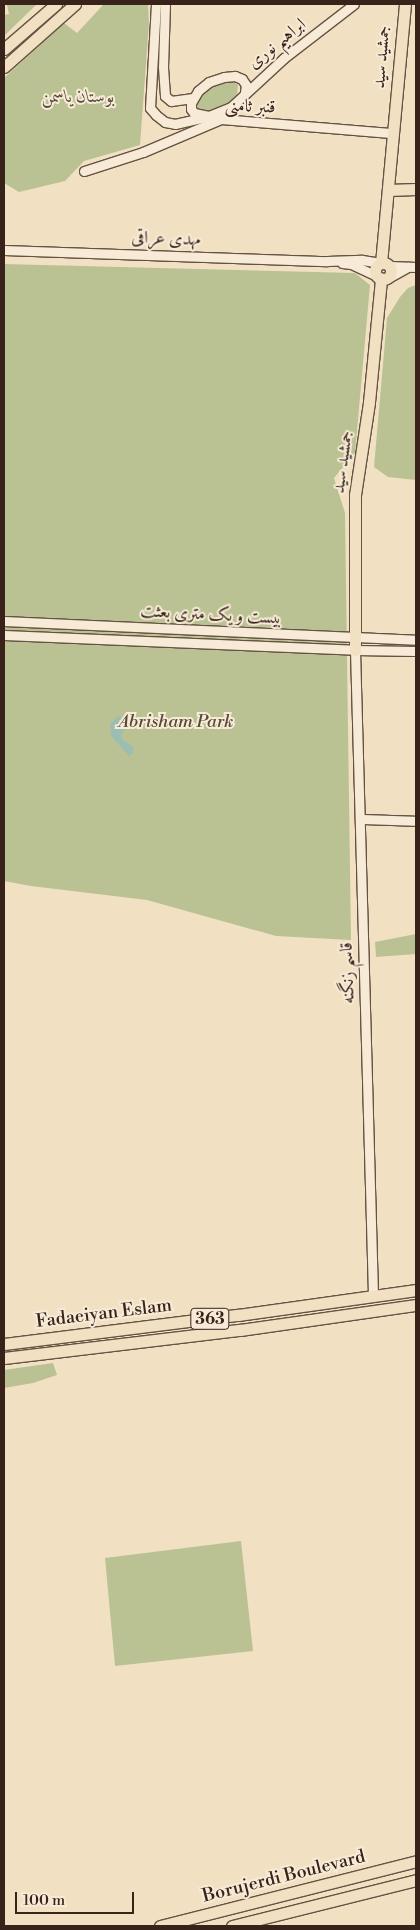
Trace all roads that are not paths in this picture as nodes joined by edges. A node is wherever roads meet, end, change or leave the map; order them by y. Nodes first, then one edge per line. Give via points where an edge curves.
1 (56, 4) edge
2 (75, 4) edge
3 (156, 4) edge
4 (165, 4) edge
5 (354, 4) edge
6 (405, 4) edge
7 (4, 49) edge
8 (4, 67) edge
9 (245, 92) junction
10 (193, 98) junction
11 (208, 116) junction
12 (393, 133) junction
13 (84, 171) dead end
14 (416, 189) edge
15 (388, 190) junction
16 (4, 250) edge
17 (327, 261) junction
18 (385, 264) junction
19 (412, 267) edge
20 (382, 278) junction
21 (4, 621) edge
22 (4, 635) edge
23 (416, 640) edge
24 (355, 644) junction
25 (416, 651) edge
26 (360, 819) junction
27 (416, 821) edge
28 (416, 1290) edge
29 (373, 1296) junction
30 (416, 1305) edge
31 (4, 1344) edge
32 (4, 1358) edge
33 (416, 1861) edge
34 (416, 1880) edge
35 (160, 1926) edge
36 (232, 1926) edge

1 - 7 main road
2 - 8 main road
3 - 11 street, ابراهیم نوری via 150,108 165,122 175,124
4 - 10 street via 165,96 171,101
5 - 9 street, ابراهیم نوری
6 - 12 main road, جمشید سید
9 - 10 street via 246,85 242,79 224,77 209,82
9 - 11 street, ابراهیم نوری via 231,107
10 - 11 street via 194,113
12 - 13 street, قنبر ثامنی via 221,119 143,152
12 - 15 main road, جمشید سید
14 - 15 main road
15 - 18 main road, جمشید سید
16 - 17 street, مهدی عراقی
17 - 18 street via 362,260
17 - 20 street via 351,264
18 - 19 street
18 - 20 main road, جمشید سید via 375,269
19 - 20 street
20 - 24 main road, جمشید سید via 355,496
21 - 24 street, بیست و یک متری بعثت
22 - 24 street, بیست و یک متری بعثت
23 - 24 street, بیست و یک متری بعثت
24 - 25 street, بیست و یک متری بعثت
24 - 26 street, قاسم زنگنه
26 - 27 street
26 - 29 street, قاسم زنگنه
28 - 29 main road, Fadaeiyan Eslam / 363
29 - 31 main road, Fadaeiyan Eslam / 363
30 - 32 main road, Fadaeiyan Eslam / 363
33 - 35 main road, Borujerdi Boulevard
34 - 36 main road, Borujerdi Boulevard

